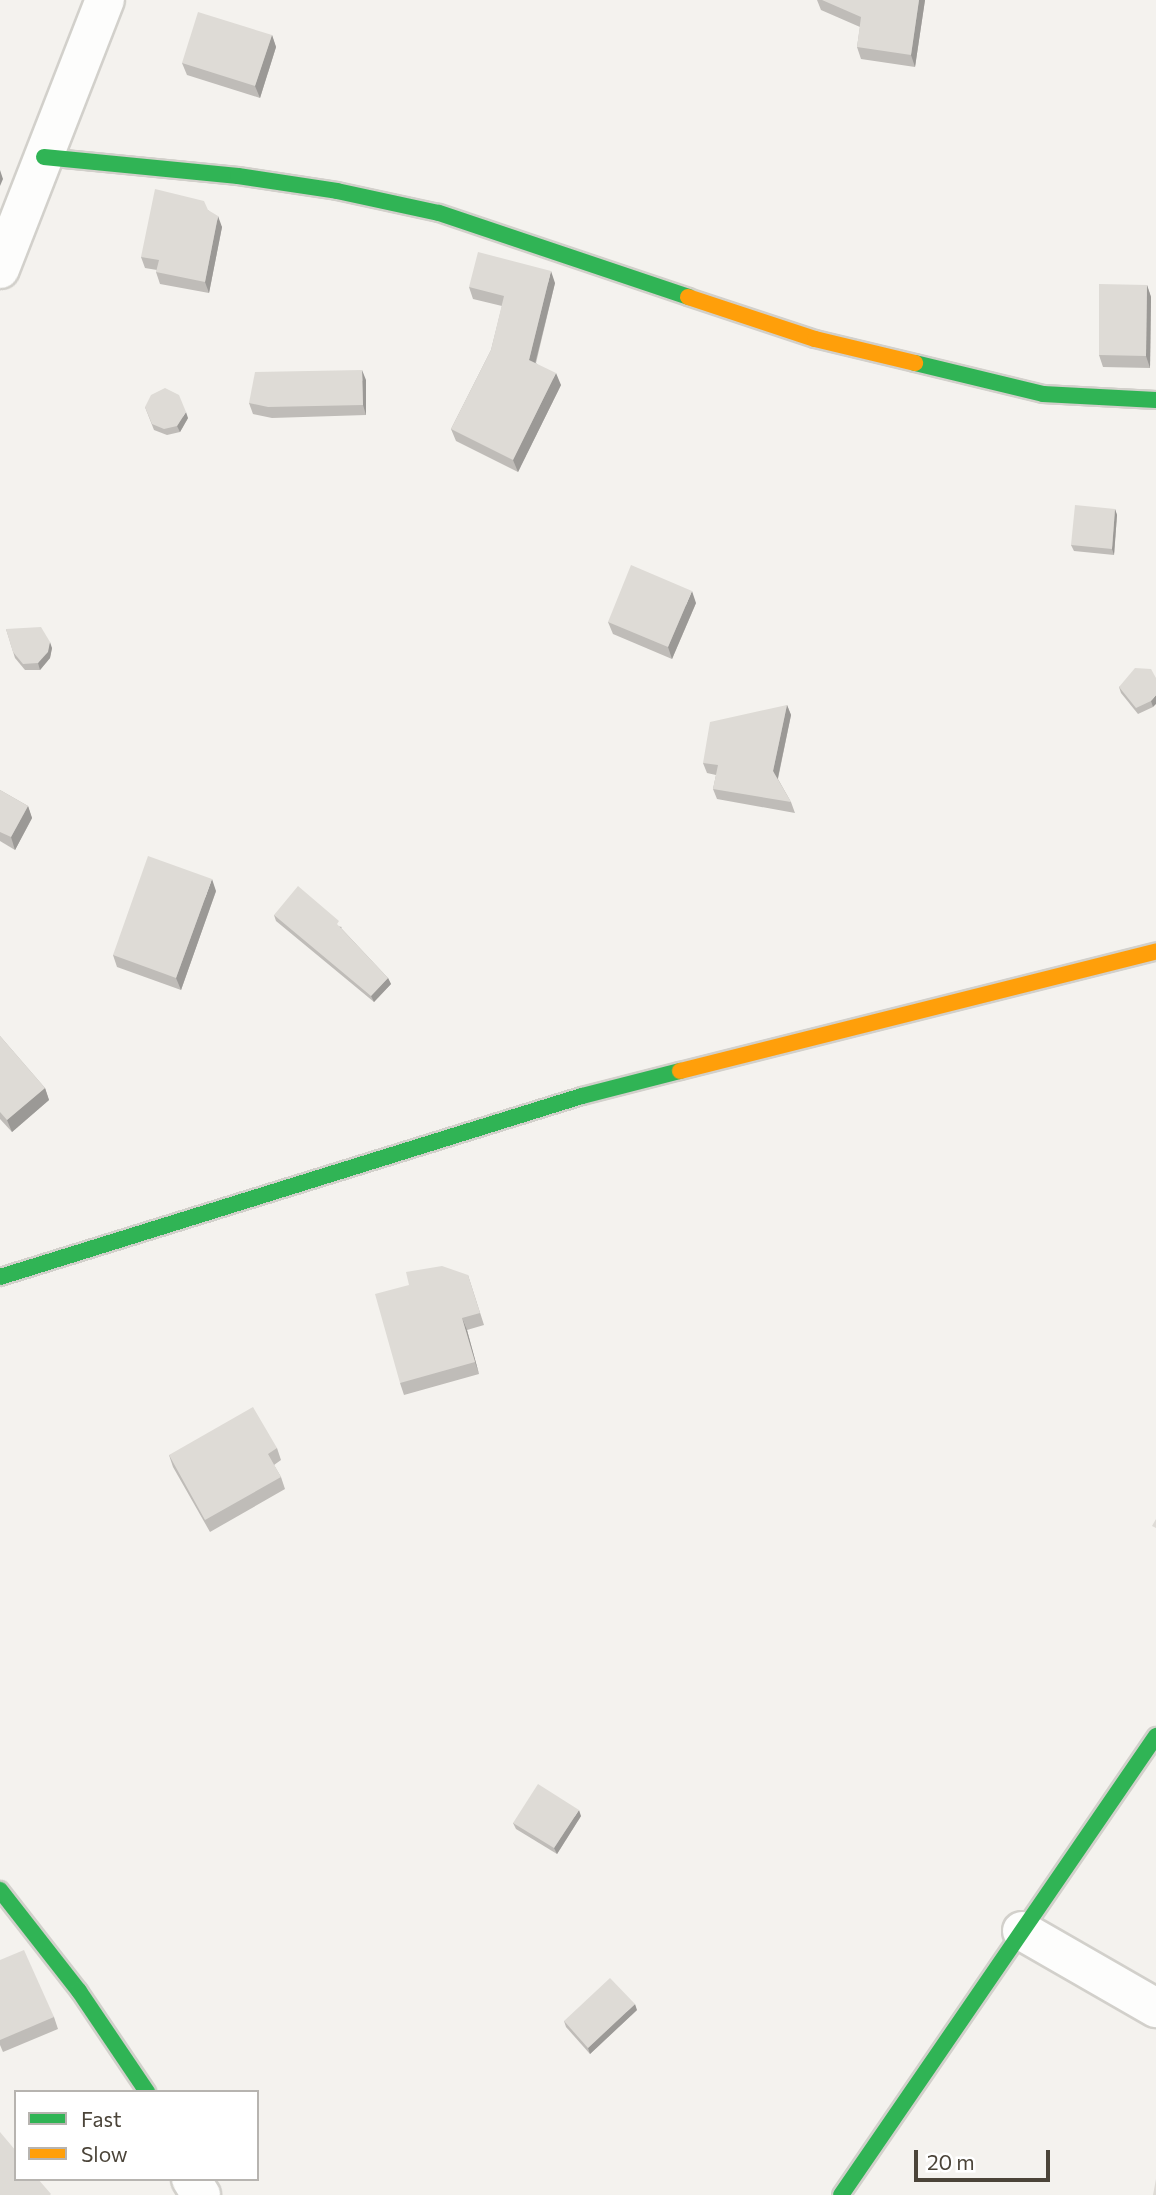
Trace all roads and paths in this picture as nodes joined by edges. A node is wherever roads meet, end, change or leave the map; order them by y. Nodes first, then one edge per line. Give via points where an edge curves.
1 (105, 0) edge
2 (44, 157) junction
3 (0, 269) edge
4 (1156, 400) edge
5 (1156, 951) edge
6 (0, 1277) edge
7 (1156, 1737) edge
8 (0, 1890) edge
9 (1022, 1931) junction
10 (1156, 2008) edge
11 (145, 2090) edge
12 (841, 2195) edge

1 - 2 street
2 - 3 street
2 - 4 street via 238,176 439,213 815,339 1043,394
5 - 6 street via 582,1096
7 - 9 street
8 - 11 street via 79,1991
9 - 10 street
9 - 12 street

